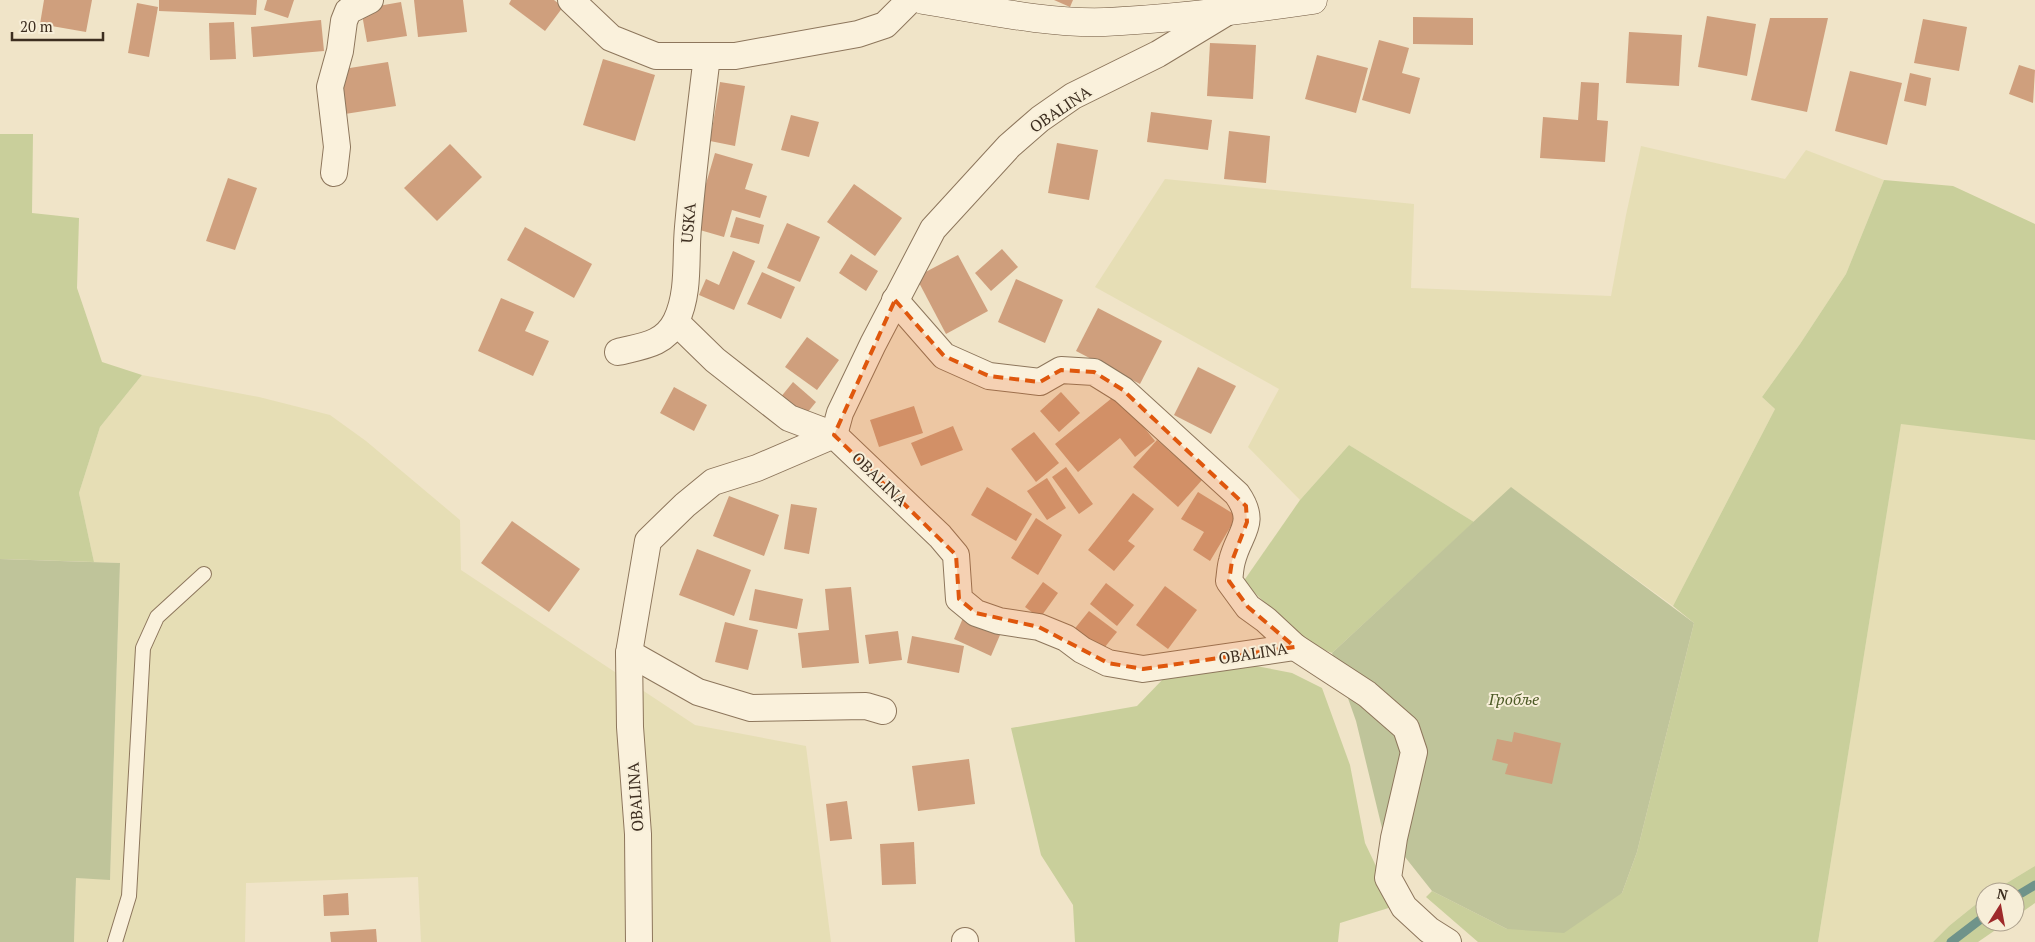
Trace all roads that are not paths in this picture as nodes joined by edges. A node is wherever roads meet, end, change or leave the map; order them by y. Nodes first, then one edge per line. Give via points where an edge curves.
1 (370, 0) edge
2 (571, 0) edge
3 (910, 0) edge
4 (923, 0) edge
5 (1313, 0) edge
6 (1286, 2) edge
7 (1230, 11) junction
8 (707, 56) junction
9 (334, 173) dead end
10 (895, 300) junction
11 (676, 322) junction
12 (618, 352) dead end
13 (834, 434) junction
14 (204, 574) dead end
15 (1295, 648) junction
16 (629, 653) junction
17 (883, 711) dead end
18 (116, 942) edge
19 (639, 942) edge
20 (1448, 942) edge

1 - 9 street via 348,11 331,79 330,98 337,147
2 - 8 street via 611,38 656,56
3 - 8 street via 884,25 858,34 735,56
4 - 7 street via 1025,16 1103,22
5 - 6 street
6 - 7 street
7 - 10 street, OBALINA via 1158,54 1073,96 1009,146 933,228
8 - 11 street, USKA via 693,170 685,292
10 - 13 street, OBALINA via 840,414
10 - 15 street, OBALINA via 944,356 988,376 1040,382 1061,370 1094,372 1123,390 1237,494 1246,506 1247,522 1232,561 1229,581 1248,607
11 - 12 street, USKA via 659,342
11 - 13 street via 715,360 790,418
13 - 15 street, OBALINA via 956,555 959,599 976,613 999,621 1039,627 1066,638 1108,663 1143,669
13 - 16 street, OBALINA via 757,468 713,482 685,504 648,541
14 - 18 lane via 157,617 144,648 129,896
15 - 20 street via 1367,694 1406,728 1414,752 1388,878 1404,907 1428,930
16 - 17 street via 698,692 750,708 866,706
16 - 19 street, OBALINA via 630,727 638,834

